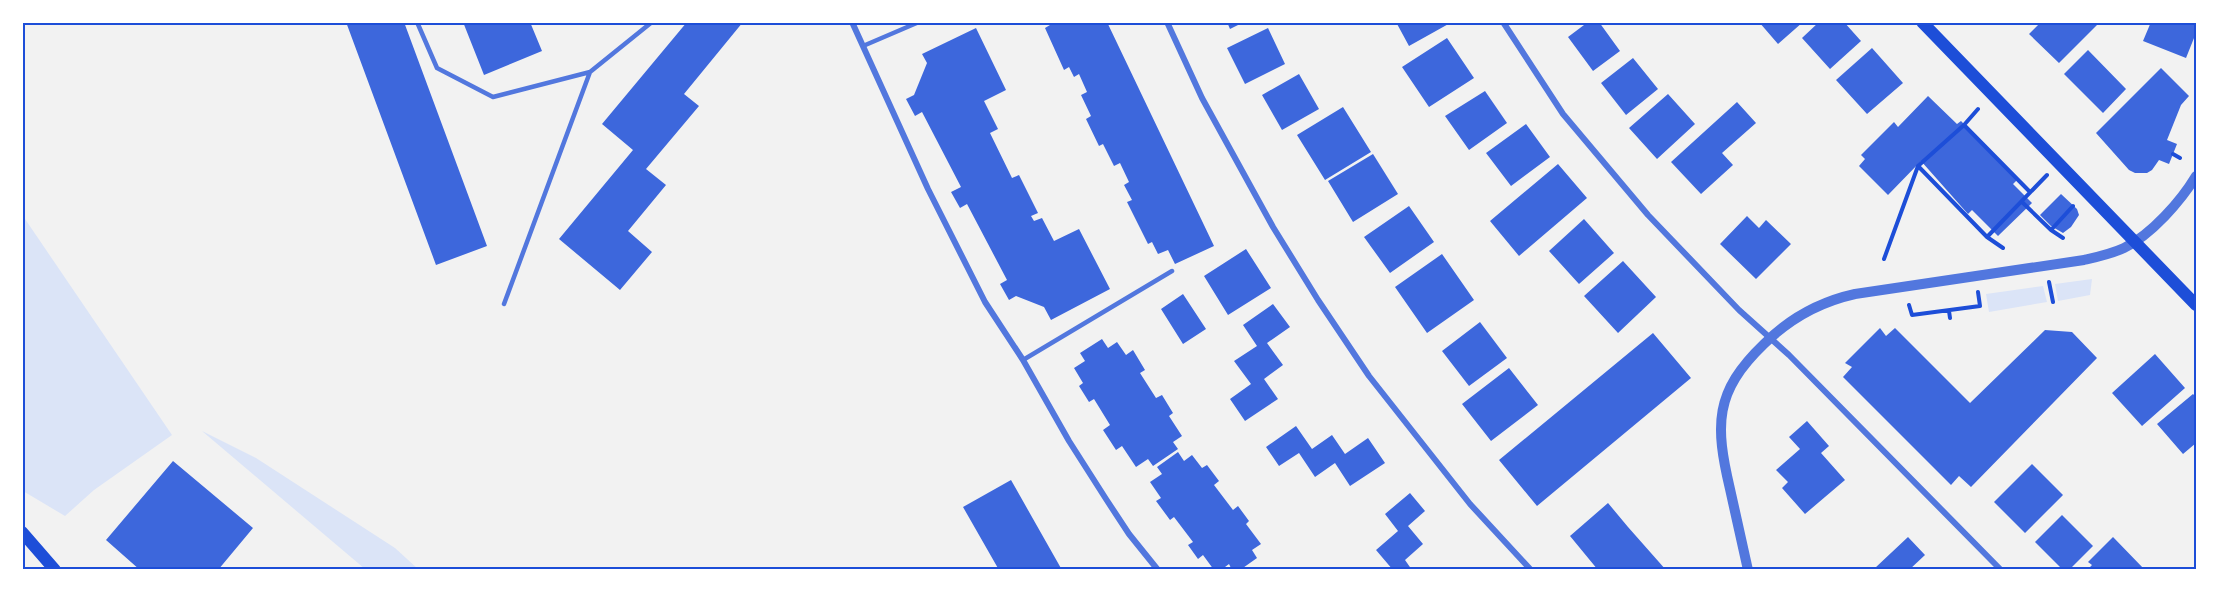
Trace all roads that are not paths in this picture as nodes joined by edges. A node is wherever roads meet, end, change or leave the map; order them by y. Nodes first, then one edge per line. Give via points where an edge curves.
1 (417, 22) edge
2 (652, 22) edge
3 (852, 22) edge
4 (919, 22) edge
5 (1167, 22) edge
6 (1503, 22) edge
7 (1922, 22) edge
8 (863, 46) junction
9 (590, 72) junction
10 (2196, 176) edge
11 (2136, 241) junction
12 (1172, 272) dead end
13 (504, 304) dead end
14 (2196, 305) edge
15 (1769, 338) junction
16 (1023, 360) junction
17 (22, 532) edge
18 (55, 570) edge
19 (1158, 570) edge
20 (1531, 570) edge
21 (1748, 570) edge
22 (2001, 570) edge

1 - 9 lane via 436,68 493,97
2 - 9 lane
3 - 8 street
4 - 8 lane
5 - 20 street via 1202,99 1273,227 1369,376 1470,504
6 - 15 street via 1563,114 1648,215
7 - 11 main road
8 - 16 street via 953,240 985,302
9 - 13 lane
10 - 11 street via 2172,209
11 - 14 main road
11 - 15 street via 2084,260 1840,297 1796,317
12 - 16 lane
15 - 21 street via 1738,371 1720,422 1723,458
15 - 22 street
16 - 19 street via 1106,499
17 - 18 main road

